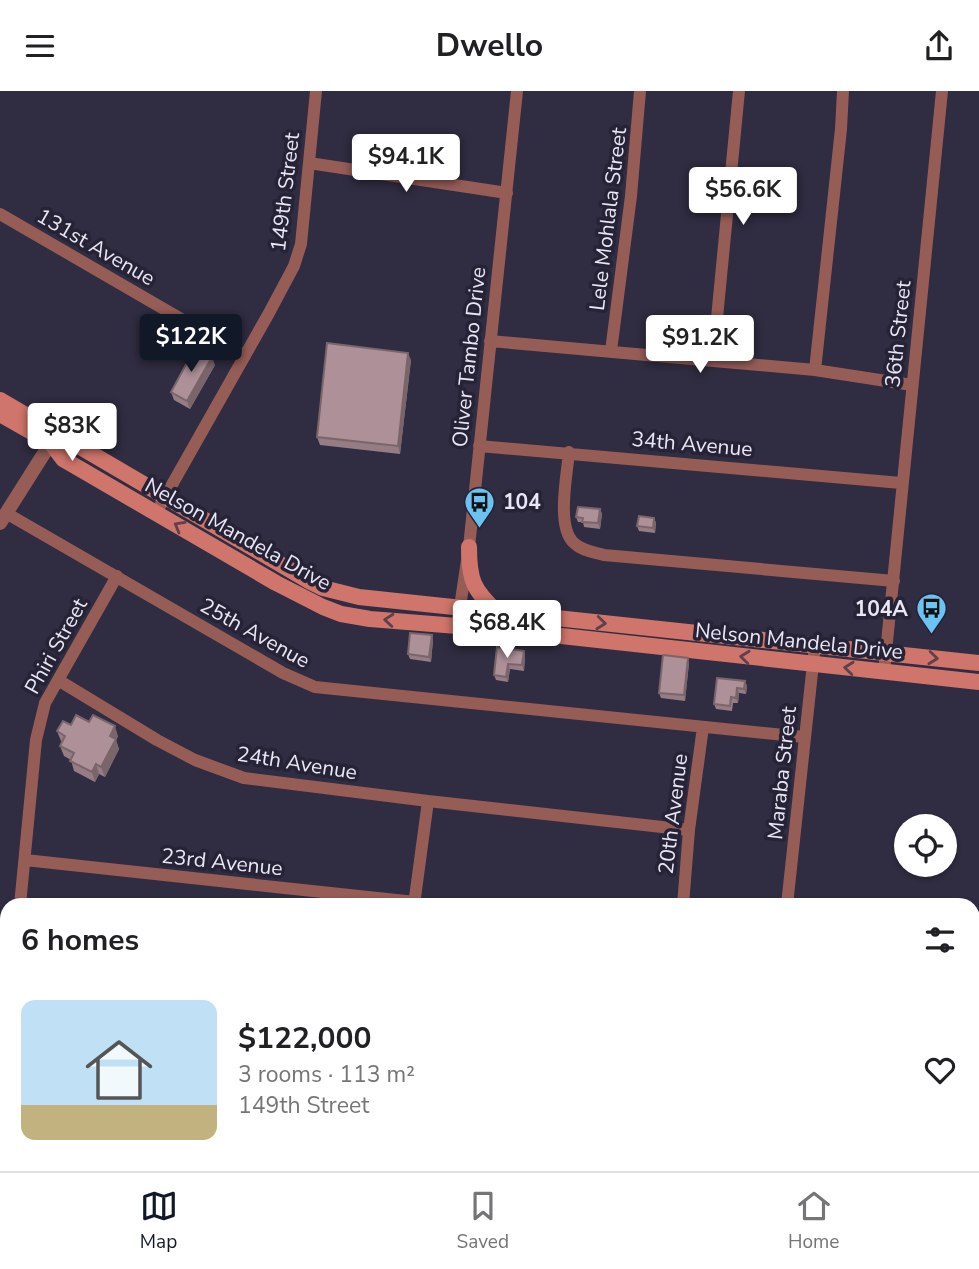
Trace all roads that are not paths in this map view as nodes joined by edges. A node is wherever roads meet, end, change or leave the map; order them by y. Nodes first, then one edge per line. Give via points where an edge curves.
1 (316, 91) edge
2 (517, 91) edge
3 (640, 91) edge
4 (739, 91) edge
5 (843, 91) edge
6 (942, 91) edge
7 (309, 163) junction
8 (507, 193) junction
9 (0, 214) edge
10 (490, 341) junction
11 (611, 351) junction
12 (246, 356) junction
13 (713, 359) junction
14 (815, 370) junction
15 (912, 385) junction
16 (0, 400) edge
17 (0, 414) edge
18 (53, 438) junction
19 (479, 446) junction
20 (569, 452) junction
21 (901, 483) junction
22 (166, 495) junction
23 (156, 513) junction
24 (3, 518) edge
25 (469, 547) junction
26 (117, 576) junction
27 (894, 581) junction
28 (460, 607) junction
29 (498, 613) junction
30 (457, 627) junction
31 (815, 645) junction
32 (887, 653) junction
33 (979, 663) edge
34 (813, 664) junction
35 (884, 672) junction
36 (58, 680) junction
37 (979, 682) edge
38 (703, 727) junction
39 (804, 737) junction
40 (428, 801) junction
41 (690, 830) junction
42 (25, 860) junction
43 (21, 898) edge
44 (362, 898) edge
45 (416, 898) edge
46 (684, 898) edge
47 (788, 898) edge

1 - 7 street, 149th Street
2 - 8 street, Oliver Tambo Drive
3 - 11 street, Lele Mohlala Street
4 - 13 street
5 - 14 street
6 - 15 street, 36th Street
7 - 8 street
7 - 12 street, 149th Street via 298,258
8 - 10 street, Oliver Tambo Drive
9 - 12 street, 131st Avenue
10 - 11 street
10 - 19 street, Oliver Tambo Drive
11 - 13 street
12 - 22 street, 149th Street
13 - 14 street
14 - 15 street
15 - 21 street, 36th Street
16 - 18 main road, Nelson Mandela Drive
17 - 18 main road, Nelson Mandela Drive
18 - 22 main road, Nelson Mandela Drive
18 - 23 main road, Nelson Mandela Drive via 63,459
18 - 24 street
19 - 20 street, 34th Avenue
19 - 25 street, Oliver Tambo Drive
20 - 21 street, 34th Avenue
20 - 27 street via 564,528 585,550
21 - 27 street, 36th Street
22 - 23 street, 149th Street
22 - 28 main road, Nelson Mandela Drive via 323,588 359,597
30 -> 23 main road, Nelson Mandela Drive via 357,617 323,607
24 - 26 street, 25th Avenue
25 - 28 street, Oliver Tambo Drive
25 - 29 main road via 473,583
26 - 36 street, Phiri Street
26 - 38 street, 25th Avenue via 282,673 315,687
27 - 32 street, 36th Street
28 - 29 main road, Nelson Mandela Drive
28 - 30 street, Oliver Tambo Drive
29 -> 31 main road, Nelson Mandela Drive
34 -> 30 main road, Nelson Mandela Drive
31 - 32 main road, Nelson Mandela Drive
31 - 34 street, Maraba Street
32 -> 33 main road, Nelson Mandela Drive
32 - 35 street, 36th Street
35 -> 34 main road, Nelson Mandela Drive
34 - 39 street, Maraba Street
35 - 37 main road, Nelson Mandela Drive
36 - 40 street, 24th Avenue via 157,740 244,778
36 - 42 street, Phiri Street via 38,726
38 - 39 street, 25th Avenue
38 - 41 street, 20th Avenue
39 - 47 street, Maraba Street
40 - 41 street, 24th Avenue
40 - 45 street
41 - 46 street, 20th Avenue
42 - 43 street, Phiri Street
42 - 44 street, 23rd Avenue

